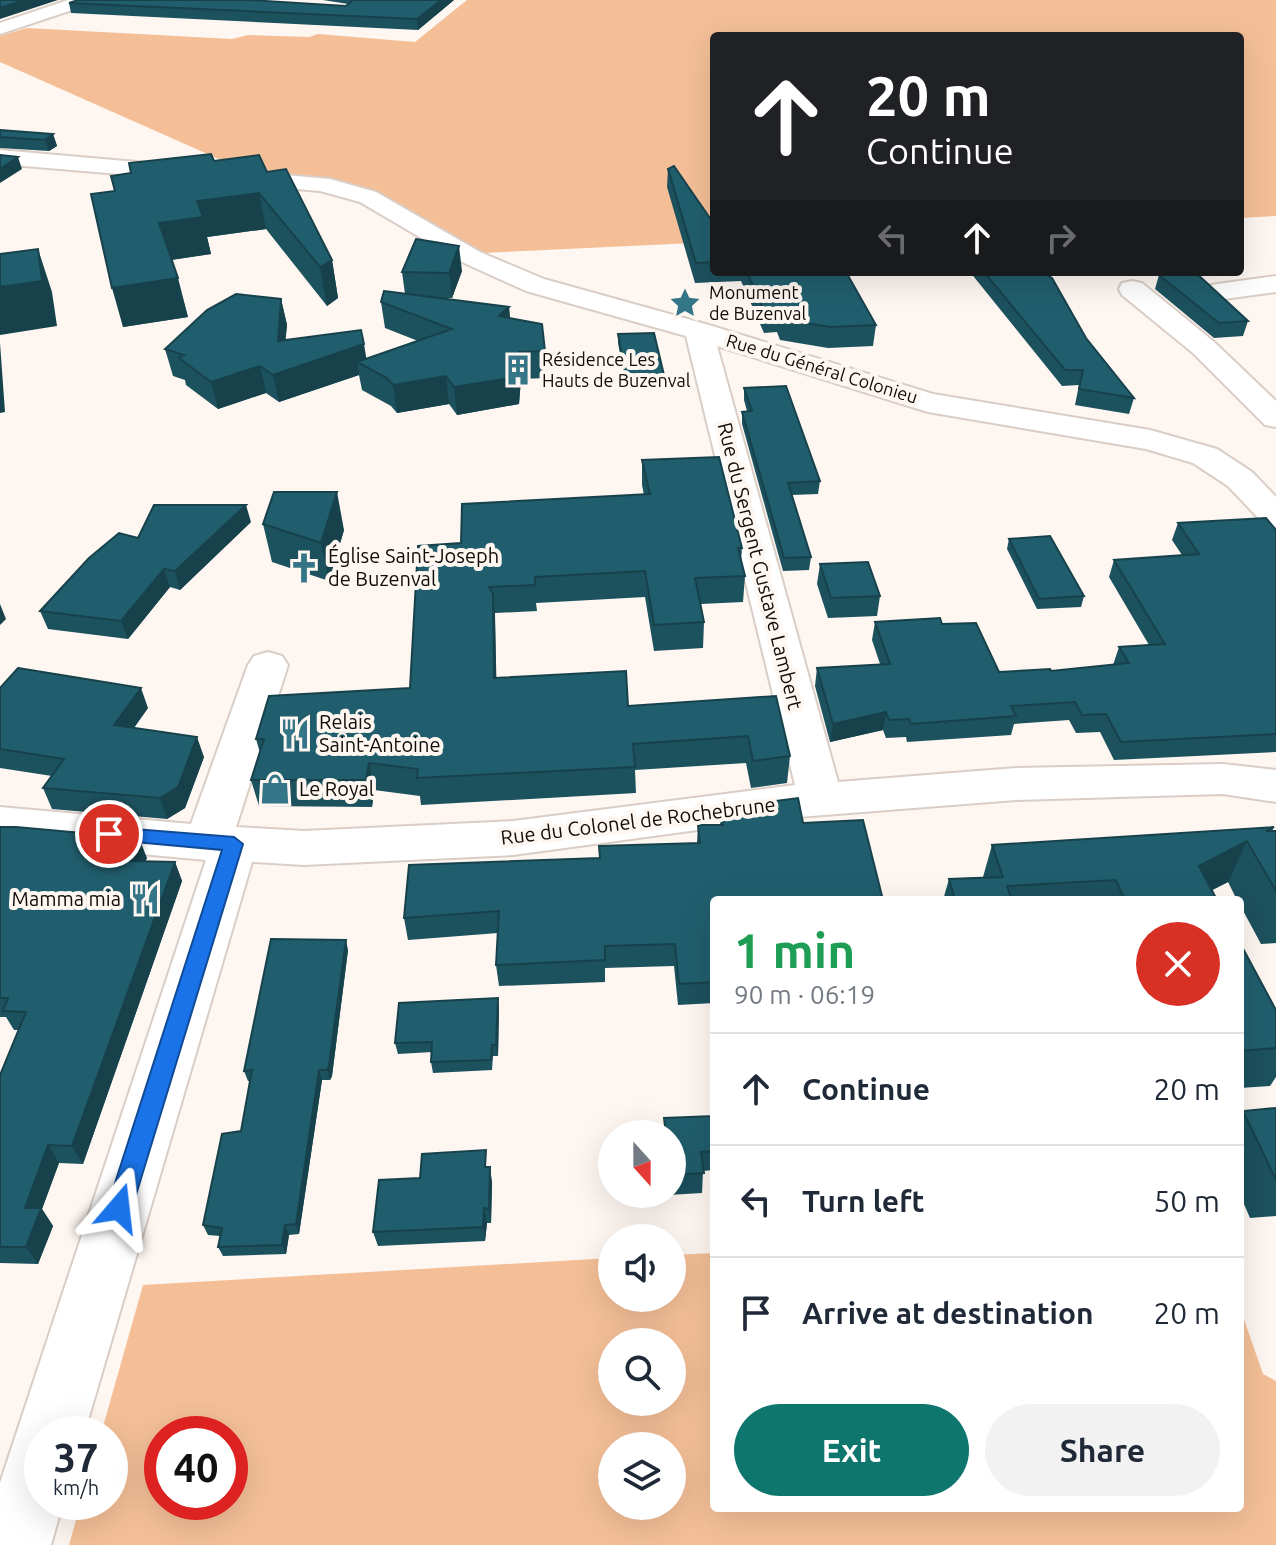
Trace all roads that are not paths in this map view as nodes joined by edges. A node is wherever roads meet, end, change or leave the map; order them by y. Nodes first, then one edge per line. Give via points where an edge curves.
1 (84, 0) edge
2 (0, 29) edge
3 (0, 157) edge
4 (1276, 284) edge
5 (1132, 289) dead end
6 (1217, 292) edge
7 (699, 331) junction
8 (1276, 418) edge
9 (1275, 513) edge
10 (268, 665) dead end
11 (1276, 786) edge
12 (821, 801) junction
13 (0, 824) edge
14 (221, 844) junction
15 (56, 1416) edge
16 (24, 1516) edge
17 (15, 1545) edge

1 - 2 street
3 - 7 street, Rue du Général Colonieu via 322,184 368,197 461,252 535,285
4 - 6 street
5 - 8 street via 1203,347
7 - 9 street, Rue du Général Colonieu via 928,403 1150,440 1205,456 1240,479
7 - 12 street, Rue du Sergent Gustave Lambert
10 - 14 street
11 - 12 street, Rue du Colonel de Rochebrune via 1223,779 1016,784
12 - 14 street, Rue du Colonel de Rochebrune via 513,838 304,848
13 - 14 street, Rue du Colonel de Rochebrune
14 - 15 street via 154,1096
16 - 17 street

